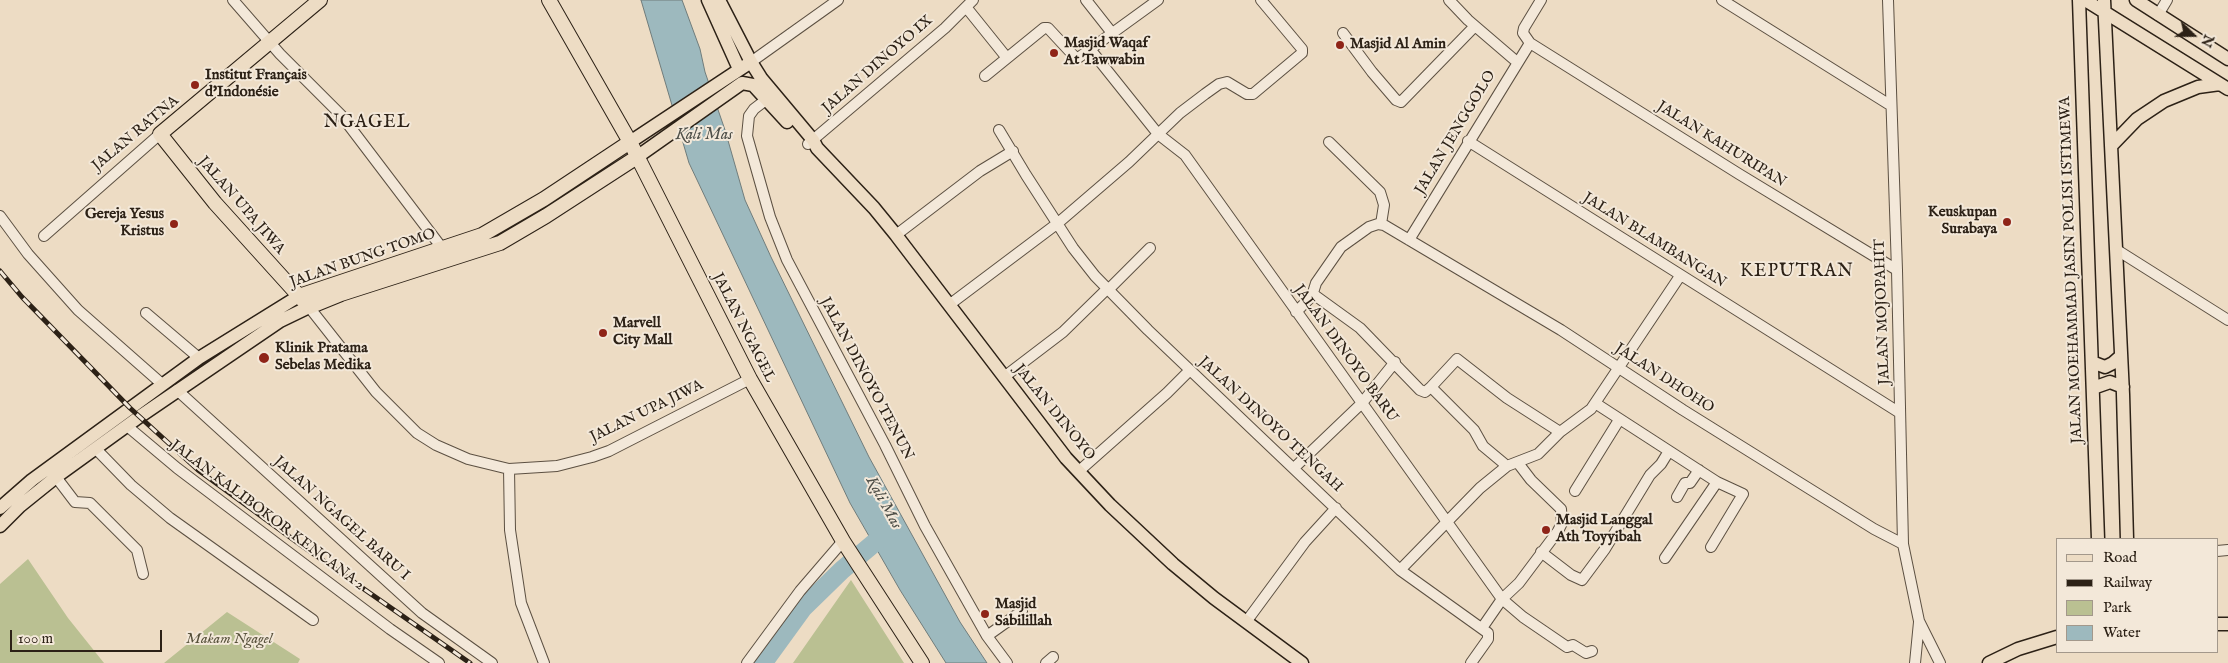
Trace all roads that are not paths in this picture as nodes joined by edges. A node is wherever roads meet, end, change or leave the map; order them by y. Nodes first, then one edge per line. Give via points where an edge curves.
1 (233, 0) edge
2 (320, 0) edge
3 (548, 0) edge
4 (708, 0) edge
5 (719, 0) edge
6 (838, 0) edge
7 (1086, 0) edge
8 (1158, 0) edge
9 (1261, 0) edge
10 (1449, 0) edge
11 (1541, 0) edge
12 (1722, 0) edge
13 (1888, 0) edge
14 (2079, 0) edge
15 (2086, 0) edge
16 (2136, 0) edge
17 (2167, 0) edge
18 (970, 3) edge
19 (2104, 6) edge
20 (2158, 15) junction
21 (1475, 26) junction
22 (1116, 30) junction
23 (1343, 33) dead end
24 (270, 43) junction
25 (1530, 43) junction
26 (1090, 49) junction
27 (1007, 58) junction
28 (2228, 59) edge
29 (750, 62) junction
30 (1517, 62) junction
31 (984, 76) dead end
32 (734, 77) junction
33 (2224, 87) edge
34 (766, 99) junction
35 (1890, 105) junction
36 (999, 130) dead end
37 (160, 134) junction
38 (1158, 134) junction
39 (1468, 141) junction
40 (630, 142) junction
41 (1329, 142) dead end
42 (813, 144) junction
43 (2111, 146) junction
44 (1013, 151) junction
45 (637, 157) junction
46 (0, 216) edge
47 (1058, 223) junction
48 (1382, 224) junction
49 (896, 235) junction
50 (44, 236) dead end
51 (1410, 240) junction
52 (442, 248) junction
53 (1150, 248) dead end
54 (2117, 250) junction
55 (1897, 270) junction
56 (1680, 276) junction
57 (1108, 289) junction
58 (1313, 294) junction
59 (299, 296) junction
60 (949, 305) junction
61 (308, 307) junction
62 (1296, 312) junction
63 (146, 313) dead end
64 (2228, 320) edge
65 (2121, 356) junction
66 (199, 358) junction
67 (1394, 362) junction
68 (2092, 362) junction
69 (1619, 368) junction
70 (1190, 370) junction
71 (1004, 377) junction
72 (750, 379) junction
73 (162, 384) junction
74 (1431, 387) junction
75 (2123, 387) junction
76 (2093, 388) junction
77 (177, 390) junction
78 (1362, 403) junction
79 (1595, 404) junction
80 (1900, 413) junction
81 (1619, 420) junction
82 (127, 426) junction
83 (1560, 432) junction
84 (96, 448) junction
85 (1669, 451) junction
86 (1518, 463) junction
87 (1507, 466) junction
88 (1294, 468) junction
89 (510, 469) junction
90 (1699, 470) junction
91 (1079, 471) junction
92 (56, 478) junction
93 (1717, 482) junction
94 (1574, 491) dead end
95 (1677, 497) dead end
96 (3, 501) edge
97 (20, 506) junction
98 (1336, 508) junction
99 (1447, 521) junction
100 (0, 526) edge
101 (2098, 538) edge
102 (2127, 538) edge
103 (1903, 544) junction
104 (845, 545) junction
105 (1710, 546) dead end
106 (1541, 552) junction
107 (1665, 558) dead end
108 (1400, 570) junction
109 (143, 574) dead end
110 (1502, 598) junction
111 (1022, 611) dead end
112 (313, 620) dead end
113 (1246, 622) junction
114 (1919, 622) junction
115 (1482, 628) junction
116 (987, 636) junction
117 (2056, 637) edge
118 (1592, 651) dead end
119 (439, 663) edge
120 (492, 663) edge
121 (544, 663) edge
122 (747, 663) edge
123 (922, 663) edge
124 (1006, 663) edge
125 (1302, 663) edge
126 (1471, 663) edge
127 (1915, 663) edge
128 (1940, 663) edge
129 (1988, 663) edge

1 - 24 street
2 - 24 highway, JALAN RATNA
3 - 40 highway, JALAN NGAGEL
4 - 32 main road
5 - 29 main road, JALAN DINOYO
6 - 29 street
7 - 22 street
8 - 22 street
9 - 38 street via 1302,53 1253,94 1247,94 1227,82 1219,84
10 - 21 street
11 - 25 street via 1524,28
12 - 35 street
13 - 35 street, JALAN MOJOPAHIT
14 - 68 main road, JALAN MOEHAMMAD JASIN POLISI ISTIMEWA
15 - 19 main road
16 - 20 main road
17 - 20 street
18 - 27 street
18 - 42 street, JALAN DINOYO IX
19 - 33 main road
19 - 43 main road
20 - 28 main road
21 - 23 street via 1401,102 1372,72
21 - 30 street
22 - 26 street
24 - 37 highway, JALAN RATNA
24 - 52 street via 341,115
25 - 30 street, JALAN JENGGOLO
25 - 55 street, JALAN KAHURIPAN
26 - 27 street via 1078,58 1048,28 1044,28
26 - 38 street, JALAN DINOYO BARU
27 - 31 street
29 - 32 main road, JALAN BUNG TOMO
29 - 42 main road, JALAN DINOYO
30 - 39 street, JALAN JENGGOLO
32 - 34 main road, JALAN DINOYO via 742,83 751,84
32 - 40 main road, JALAN BUNG TOMO
32 - 45 main road, JALAN BUNG TOMO via 668,135
33 - 43 main road via 2198,87 2164,101 2137,119
34 - 42 main road, JALAN DINOYO
34 - 116 street, JALAN DINOYO TENUN via 749,116 747,136 778,239 925,526
35 - 55 street, JALAN MOJOPAHIT
36 - 44 street, JALAN DINOYO TENGAH
37 - 50 street, JALAN RATNA
37 - 59 highway, JALAN UPA JIWA via 215,203
38 - 47 street
38 - 62 street, JALAN DINOYO BARU via 1185,155
39 - 51 street, JALAN JENGGOLO
39 - 56 street, JALAN BLAMBANGAN
40 - 45 highway, JALAN NGAGEL
40 - 52 highway, JALAN BUNG TOMO via 492,229
41 - 48 street via 1380,192 1384,204
42 - 49 main road, JALAN DINOYO
43 - 54 main road
44 - 47 street, JALAN DINOYO TENGAH
44 - 49 street via 980,171
45 - 61 highway, JALAN BUNG TOMO via 500,243
45 - 72 highway, JALAN NGAGEL
46 - 73 street via 28,254 78,310
47 - 57 street, JALAN DINOYO TENGAH via 1080,258
47 - 60 street
48 - 51 street, JALAN DHOHO
48 - 58 street via 1362,231 1341,247 1316,283
49 - 60 main road, JALAN DINOYO
51 - 69 street, JALAN DHOHO
52 - 59 highway, JALAN BUNG TOMO
53 - 57 street
54 - 64 street
54 - 65 main road
55 - 80 street, JALAN MOJOPAHIT
56 - 69 street
56 - 80 street, JALAN BLAMBANGAN
57 - 70 street, JALAN DINOYO TENGAH
57 - 71 street via 1062,332
58 - 62 street
58 - 67 street via 1360,328
59 - 61 highway, JALAN UPA JIWA
59 - 66 main road, JALAN BUNG TOMO
60 - 71 main road, JALAN DINOYO
61 - 77 main road, JALAN BUNG TOMO via 280,321
61 - 89 street, JALAN UPA JIWA via 376,392 417,433 468,459
62 - 78 street, JALAN DINOYO BARU
63 - 66 street
65 - 68 main road via 2105,366
65 - 75 main road
66 - 73 main road, JALAN BUNG TOMO
67 - 74 street via 1420,390 1424,392
67 - 78 street
68 - 76 main road, JALAN MOEHAMMAD JASIN POLISI ISTIMEWA
69 - 79 street
69 - 103 street, JALAN DHOHO
70 - 88 street, JALAN DINOYO TENGAH
70 - 91 street
71 - 91 main road, JALAN DINOYO via 1051,440
72 - 89 street, JALAN UPA JIWA via 609,451 557,466
72 - 104 highway, JALAN NGAGEL
73 - 96 main road, JALAN BUNG TOMO
74 - 83 street via 1457,359 1507,398
74 - 87 street via 1474,430 1480,442
75 - 76 main road via 2110,382
75 - 102 main road
76 - 101 main road, JALAN MOEHAMMAD JASIN POLISI ISTIMEWA
77 - 82 main road, JALAN BUNG TOMO
77 - 120 street, JALAN NGAGEL BARU I via 422,613
78 - 88 street
78 - 99 street, JALAN DINOYO BARU
79 - 81 street
79 - 83 street
80 - 103 street, JALAN MOJOPAHIT
81 - 85 street
81 - 94 street
82 - 84 main road, JALAN BUNG TOMO
82 - 119 street, JALAN KALIBOKOR KENCANA 2 via 176,468 390,630
83 - 86 street via 1538,454
84 - 92 main road, JALAN BUNG TOMO
84 - 112 street via 131,485 170,518
85 - 90 street
85 - 106 street via 1582,580
86 - 87 street
86 - 106 street via 1563,511 1561,526
87 - 99 street
88 - 98 street, JALAN DINOYO TENGAH
89 - 121 street via 510,530 521,603
90 - 93 street
90 - 95 street
91 - 113 main road, JALAN DINOYO via 1173,564
92 - 97 main road, JALAN BUNG TOMO
92 - 109 street via 75,502 90,503 137,550
93 - 105 street via 1743,494
93 - 107 street
96 - 97 street
97 - 100 main road, JALAN BUNG TOMO
98 - 108 street, JALAN DINOYO TENGAH
98 - 113 street via 1305,542
99 - 108 street
99 - 110 street, JALAN DINOYO BARU
103 - 114 street, JALAN MOJOPAHIT
104 - 122 street via 800,590
104 - 123 highway, JALAN NGAGEL
106 - 110 street via 1519,583
108 - 115 street, JALAN DINOYO TENGAH
110 - 115 street
110 - 118 street, JALAN DINOYO BARU via 1567,647 1573,645 1586,653
111 - 116 street
113 - 125 main road, JALAN DINOYO
114 - 127 street, JALAN MOJOPAHIT
114 - 128 street, JALAN MOJOPAHIT
115 - 126 street via 1489,636
116 - 124 street, JALAN DINOYO TENUN
117 - 129 main road

